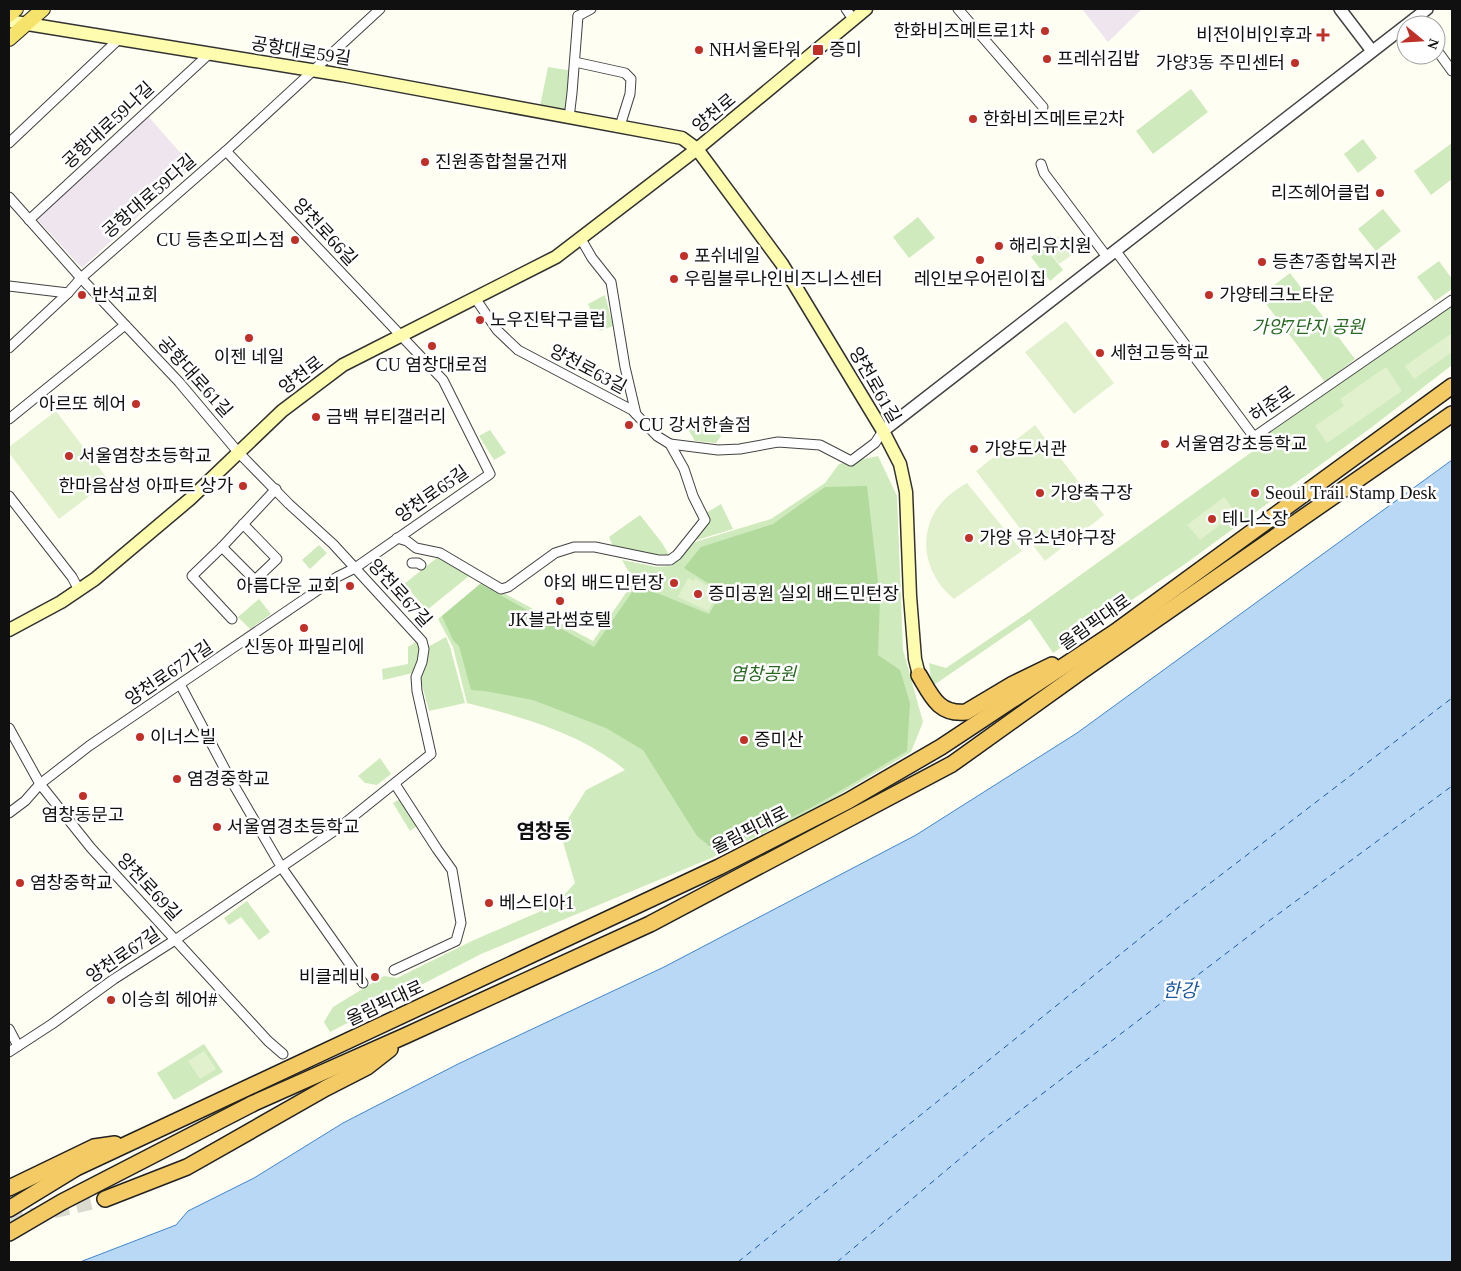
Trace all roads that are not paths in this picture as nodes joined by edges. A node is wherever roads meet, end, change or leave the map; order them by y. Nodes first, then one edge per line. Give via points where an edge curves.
1 (16, 9) edge
2 (43, 9) edge
3 (380, 9) edge
4 (591, 9) edge
5 (866, 9) edge
6 (958, 9) edge
7 (1340, 9) edge
8 (575, 12) edge
9 (849, 14) edge
10 (9, 15) edge
11 (9, 21) edge
12 (27, 23) junction
13 (1396, 35) edge
14 (9, 39) edge
15 (120, 39) junction
16 (1372, 51) junction
17 (209, 54) junction
18 (574, 62) junction
19 (313, 70) junction
20 (1043, 108) dead end
21 (569, 118) junction
22 (620, 126) junction
23 (9, 143) edge
24 (697, 149) junction
25 (226, 151) junction
26 (1041, 164) dead end
27 (9, 197) edge
28 (29, 220) junction
29 (581, 239) junction
30 (1111, 254) junction
31 (81, 278) junction
32 (9, 286) edge
33 (68, 293) junction
34 (475, 298) junction
35 (1452, 300) edge
36 (125, 325) junction
37 (400, 336) junction
38 (9, 348) edge
39 (1452, 378) edge
40 (1447, 389) edge
41 (1452, 414) edge
42 (636, 415) junction
43 (9, 419) edge
44 (883, 431) junction
45 (670, 444) junction
46 (238, 452) junction
47 (276, 489) junction
48 (9, 496) edge
49 (244, 524) junction
50 (396, 538) junction
51 (222, 547) junction
52 (412, 563) dead end
53 (421, 565) dead end
54 (355, 568) junction
55 (79, 590) junction
56 (232, 619) dead end
57 (9, 630) edge
58 (1116, 632) junction
59 (919, 675) joint
60 (181, 686) junction
61 (9, 728) edge
62 (40, 784) junction
63 (396, 784) junction
64 (9, 813) edge
65 (282, 868) junction
66 (175, 940) junction
67 (394, 970) dead end
68 (363, 983) dead end
69 (9, 1030) edge
70 (407, 1035) junction
71 (18, 1046) junction
72 (9, 1052) edge
73 (283, 1054) dead end
74 (132, 1141) junction
75 (9, 1188) edge
76 (105, 1199) tunnel mouth
77 (9, 1210) edge
78 (9, 1233) edge

1 - 10 main road
2 - 12 main road
3 - 19 street, 공항대로59다길
4 - 8 street
5 - 9 main road, 양천로
6 - 20 street
7 - 16 street
8 - 18 street
9 - 24 main road, 양천로
11 - 12 main road, 공항대로59길
12 - 14 main road
12 - 15 main road, 공항대로59길
13 - 16 street
15 - 17 main road, 공항대로59길
15 - 23 street
16 - 30 street
17 - 19 main road, 공항대로59길
17 - 28 street, 공항대로59나길
18 - 21 street
18 - 22 street via 625,73 631,79
19 - 21 main road, 공항대로59길
19 - 25 street, 공항대로59다길
21 - 22 main road, 공항대로59길
22 - 24 main road, 공항대로59길 via 682,138
24 - 29 main road, 양천로
24 - 44 main road, 양천로61길 via 782,264
25 - 31 street, 공항대로59다길
25 - 37 street, 양천로66길
26 - 30 street via 1044,173
27 - 28 street, 공항대로61길
28 - 31 street, 공항대로61길
29 - 34 main road, 양천로 via 556,257
29 - 42 street via 611,282
30 - 35 street, 허준로 via 1254,437
30 - 44 street
31 - 33 street, 공항대로59다길
31 - 36 street, 공항대로61길
32 - 33 street
33 - 38 street, 공항대로59다길
34 - 37 main road, 양천로
34 - 42 street, 양천로63길 via 497,330 518,350
36 - 43 street
36 - 46 street, 공항대로61길
37 - 46 main road, 양천로 via 342,365 282,411
37 - 50 street, 양천로65길 via 444,380 490,474
39 - 40 highway
40 - 58 highway, 올림픽대로
41 - 70 highway, 올림픽대로 via 952,764 650,924
42 - 45 street, 양천로63길
44 - 45 street, 양천로63길 via 875,444 851,461 820,445 778,442 718,450
44 - 59 main road, 양천로61길 via 900,464 906,492 910,596
45 - 50 street, 양천로63길 via 705,520 670,560 595,547 574,547 555,553 508,588 502,589 440,553 416,548 407,540
46 - 47 street, 양천로67길
46 - 55 main road, 양천로 via 190,499
47 - 49 street
47 - 54 street, 양천로67길
48 - 55 street
49 - 51 street
49 - 51 street via 277,559 254,580
50 - 54 street, 양천로65길
51 - 56 street via 192,576
52 - 53 street
54 - 60 street, 양천로67가길
54 - 63 street, 양천로67길 via 422,641 424,649 416,677 431,754
55 - 57 main road, 양천로
58 - 59 highway via 1013,684 966,712 948,711 941,706 926,691
58 - 74 highway, 올림픽대로 via 941,747 848,801 710,871
60 - 62 street, 양천로67가길 via 90,746
60 - 65 street
61 - 62 street, 양천로69길
62 - 64 street, 양천로67가길 via 26,801
62 - 66 street, 양천로69길 via 91,848
63 - 65 street, 양천로67길
63 - 67 street via 452,870 461,923 456,941
65 - 66 street, 양천로67길
65 - 68 street
66 - 71 street, 양천로67길
66 - 73 street, 양천로69길
69 - 71 street
70 - 76 highway via 367,1067 187,1167
70 - 78 highway, 올림픽대로 via 254,1103 62,1202
71 - 72 street, 양천로67길
74 - 75 highway via 94,1147
74 - 77 highway, 올림픽대로 via 76,1168

